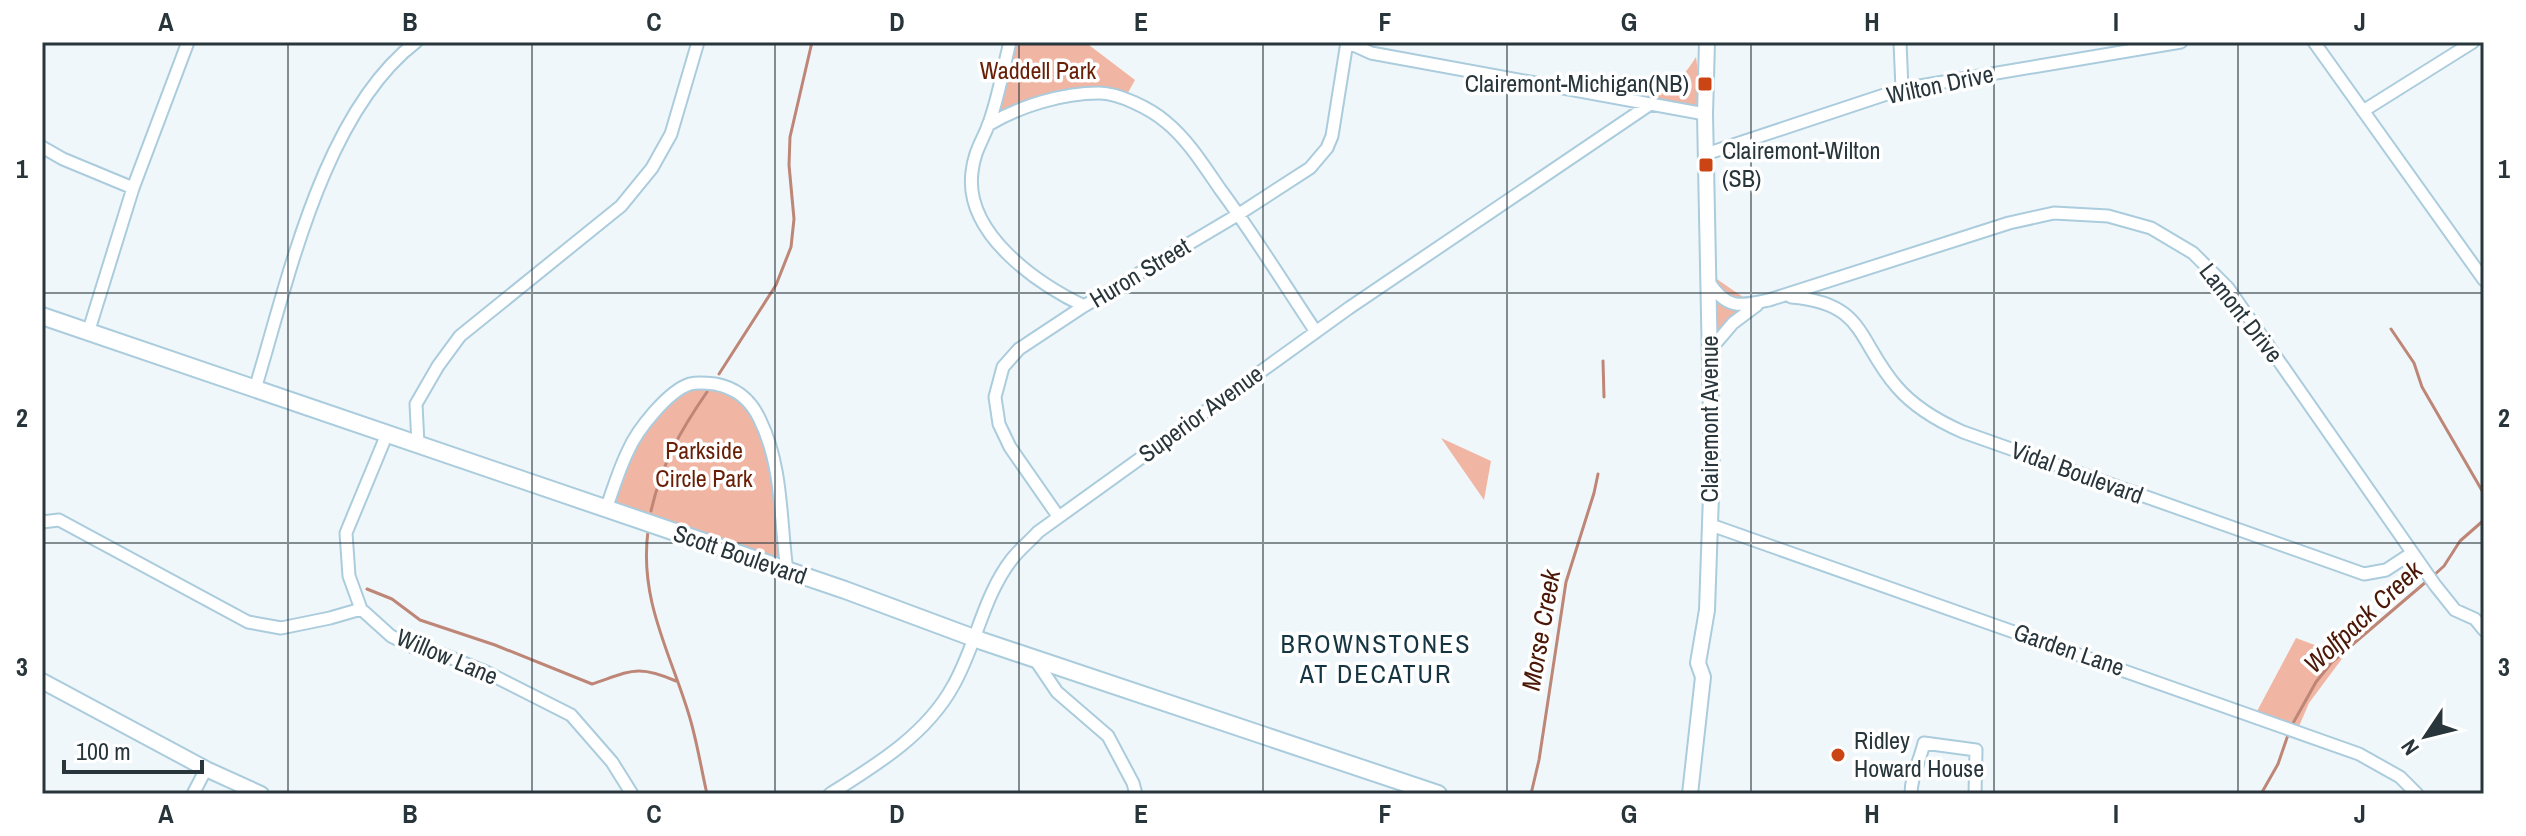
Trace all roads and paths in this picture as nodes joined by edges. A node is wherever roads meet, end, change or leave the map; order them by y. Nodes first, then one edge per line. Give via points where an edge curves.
1 (188, 42) edge
2 (416, 42) edge
3 (698, 42) edge
4 (1010, 42) edge
5 (1347, 42) edge
6 (1707, 42) edge
7 (1900, 42) edge
8 (2181, 42) edge
9 (2314, 42) edge
10 (2473, 42) edge
11 (1902, 89) junction
12 (1649, 105) junction
13 (2363, 111) junction
14 (1705, 114) junction
15 (988, 125) junction
16 (42, 147) edge
17 (1706, 154) junction
18 (133, 188) junction
19 (1239, 214) junction
20 (2482, 272) edge
21 (1709, 282) junction
22 (1782, 297) junction
23 (1769, 300) junction
24 (1084, 306) junction
25 (42, 316) edge
26 (1316, 332) junction
27 (88, 333) junction
28 (1710, 350) junction
29 (255, 389) junction
30 (387, 434) junction
31 (418, 444) junction
32 (606, 509) junction
33 (1058, 516) junction
34 (42, 522) edge
35 (1711, 525) junction
36 (2412, 553) junction
37 (787, 571) junction
38 (361, 609) junction
39 (2484, 630) edge
40 (973, 638) junction
41 (1033, 658) junction
42 (42, 681) edge
43 (206, 769) junction
44 (193, 794) edge
45 (261, 794) edge
46 (632, 794) edge
47 (830, 794) edge
48 (1136, 794) edge
49 (1438, 794) edge
50 (1690, 794) edge
51 (1911, 794) edge
52 (1975, 794) edge
53 (2417, 794) edge

1 - 18 street
2 - 29 street via 375,83 338,144 312,203
3 - 31 street via 671,134 652,168 621,206 460,336 416,404
4 - 15 street
5 - 12 street via 1371,53
5 - 19 street, Huron Street via 1327,148 1310,168
6 - 14 main road, Clairemont Avenue
7 - 11 street
8 - 11 street, Wilton Drive
9 - 13 street
10 - 13 street
11 - 17 street, Wilton Drive
12 - 14 street
12 - 26 street, Superior Avenue
13 - 20 street
14 - 17 main road, Clairemont Avenue
15 - 19 street via 1066,96 1102,93 1141,105 1167,122
15 - 24 street via 971,174 978,214 1014,260
16 - 18 street
17 - 21 main road, Clairemont Avenue
18 - 27 street
19 - 24 street, Huron Street
19 - 26 street
21 - 23 street, Lamont Drive via 1732,304
21 - 28 main road, Clairemont Avenue
22 - 23 street, Lamont Drive
22 - 36 street, Vidal Boulevard via 1816,300 1847,316 1904,395 1925,413 1963,432 2364,574 2386,570
22 - 36 street, Lamont Drive via 2042,214 2077,212 2140,224 2193,253 2228,288
23 - 28 street via 1740,316
24 - 33 street, Huron Street via 1019,349 1003,367 995,397 1010,447
25 - 27 highway, Scott Boulevard
26 - 33 street, Superior Avenue
27 - 29 highway, Scott Boulevard
28 - 35 main road, Clairemont Avenue
29 - 30 highway, Scott Boulevard
30 - 31 highway, Scott Boulevard
30 - 38 street, Willow Lane via 346,533 349,576
31 - 32 highway, Scott Boulevard
32 - 37 highway, Scott Boulevard
32 - 37 street via 629,448 653,413 690,384 729,388 750,400 776,463
33 - 40 street, Superior Avenue via 1012,559
34 - 38 street via 59,520 248,622 281,628
35 - 50 main road, Clairemont Avenue
35 - 53 street, Garden Lane via 2359,754 2400,777
36 - 39 street, Lamont Drive via 2455,610
37 - 40 highway, Scott Boulevard
38 - 46 street, Willow Lane via 391,636 486,672 571,715
40 - 41 highway, Scott Boulevard
40 - 47 street, Superior Avenue via 954,685 931,719
41 - 48 street via 1057,692 1108,736
41 - 49 highway, Scott Boulevard
42 - 43 main road
43 - 44 street
43 - 45 main road
51 - 52 street via 1924,743 1976,750

